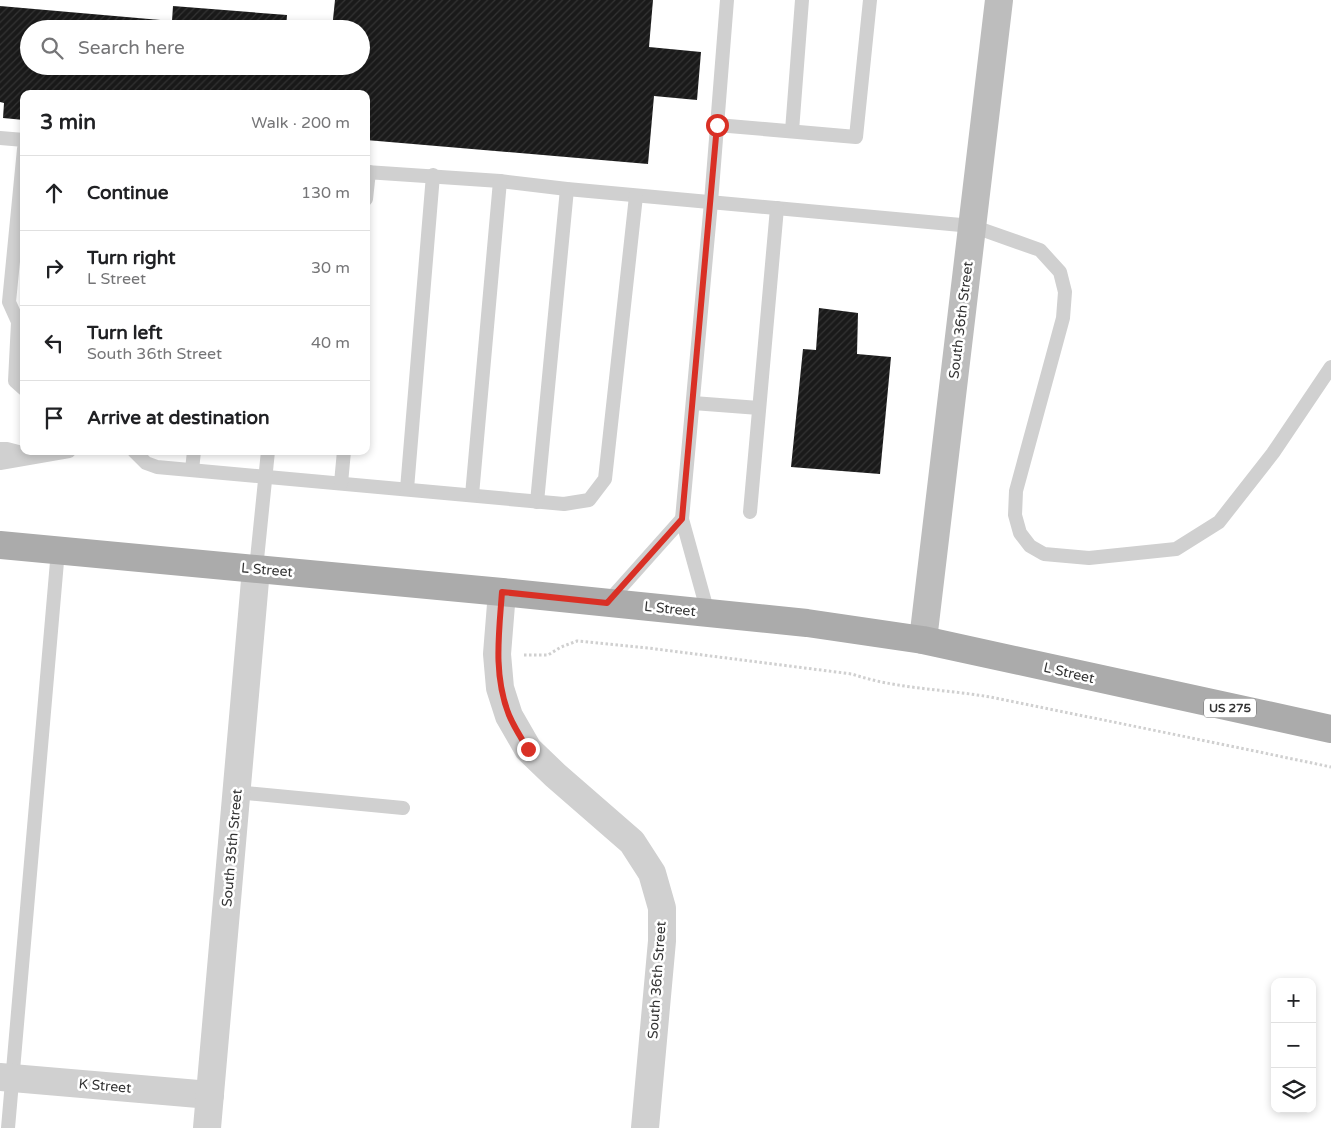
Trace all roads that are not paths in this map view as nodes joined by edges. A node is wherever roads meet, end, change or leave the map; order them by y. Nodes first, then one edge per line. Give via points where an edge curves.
1 (726, 0) edge
2 (802, 0) edge
3 (870, 0) edge
4 (999, 0) edge
5 (717, 125) junction
6 (792, 131) junction
7 (0, 138) edge
8 (20, 140) edge
9 (370, 172) edge
10 (434, 175) junction
11 (20, 179) edge
12 (500, 181) junction
13 (567, 189) junction
14 (636, 196) junction
15 (711, 202) junction
16 (777, 208) junction
17 (972, 226) junction
18 (4, 301) edge
19 (20, 303) edge
20 (1331, 367) edge
21 (20, 385) edge
22 (693, 403) junction
23 (759, 408) junction
24 (0, 449) edge
25 (20, 453) edge
26 (28, 455) edge
27 (46, 455) edge
28 (138, 455) edge
29 (194, 455) edge
30 (268, 455) edge
31 (344, 455) edge
32 (35, 457) junction
33 (0, 462) edge
34 (192, 470) junction
35 (265, 476) junction
36 (341, 483) junction
37 (407, 489) junction
38 (472, 496) junction
39 (537, 502) junction
40 (750, 512) dead end
41 (682, 519) junction
42 (0, 545) edge
43 (58, 550) junction
44 (256, 568) junction
45 (502, 592) junction
46 (607, 603) junction
47 (708, 613) junction
48 (923, 640) junction
49 (1331, 729) edge
50 (236, 792) junction
51 (403, 808) dead end
52 (6, 1077) edge
53 (210, 1095) junction
54 (8, 1128) edge
55 (207, 1128) edge
56 (645, 1128) edge

1 - 5 lane
2 - 6 lane
3 - 6 lane via 856,137
4 - 17 main road, South 36th Street
5 - 6 lane
5 - 15 lane
7 - 8 lane
9 - 10 lane
10 - 12 lane
10 - 37 lane
11 - 18 lane
12 - 13 lane
12 - 38 lane
13 - 14 lane
13 - 39 lane
14 - 15 lane
14 - 39 lane via 605,479 589,500 564,504
15 - 16 lane
15 - 22 lane
16 - 17 lane
16 - 23 lane
17 - 20 lane via 1040,250 1060,272 1065,292 1063,318 1016,491 1015,515 1020,533 1030,546 1044,554 1089,558 1176,549 1219,522 1273,453
17 - 48 main road, South 36th Street
18 - 19 lane
18 - 21 lane via 18,322 15,381
22 - 23 lane
22 - 41 lane
23 - 40 lane
24 - 25 lane
26 - 32 lane
27 - 32 lane
28 - 34 lane via 157,467
29 - 34 lane
30 - 35 lane
31 - 36 lane
32 - 33 lane
34 - 35 lane
35 - 36 lane
35 - 44 lane
36 - 37 lane
37 - 38 lane
38 - 39 lane
41 - 46 lane
41 - 47 lane
42 - 43 main road, L Street / US 275
43 - 44 main road, L Street / US 275
43 - 52 lane
44 - 45 main road, L Street / US 275
44 - 50 street, South 35th Street
45 - 46 main road, L Street / US 275
45 - 56 street, South 36th Street via 497,654 500,688 509,716 528,749 632,842 652,873 662,908 662,941
46 - 47 main road, L Street / US 275
47 - 48 main road, L Street / US 275
48 - 49 main road, L Street / US 275
50 - 51 lane
50 - 53 street, South 35th Street
52 - 53 street, K Street
52 - 54 lane
53 - 55 street, South 35th Street

